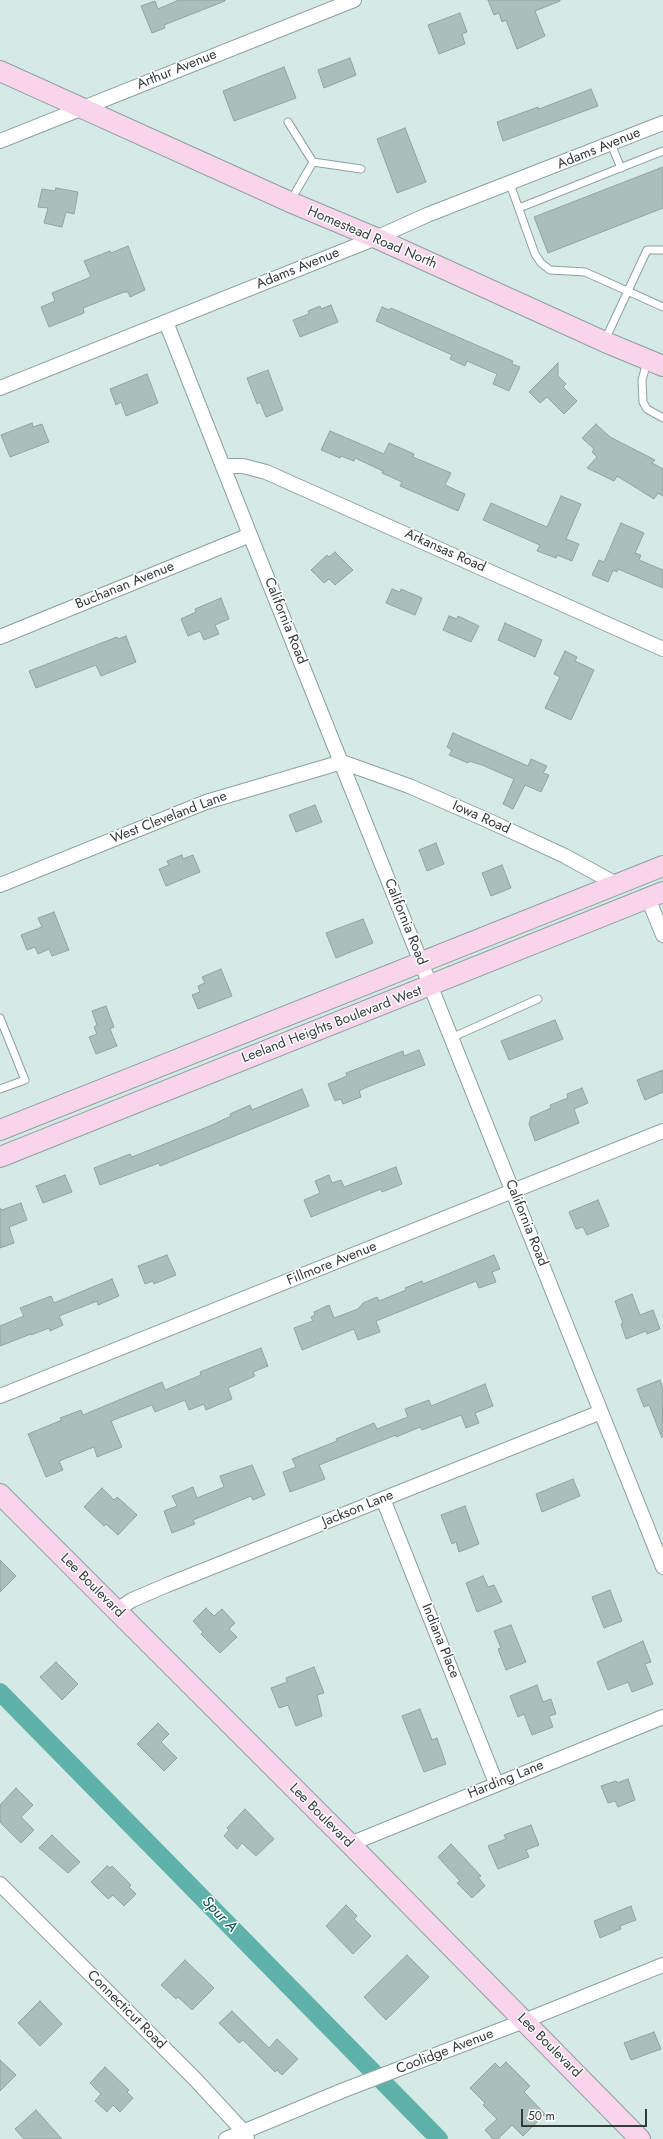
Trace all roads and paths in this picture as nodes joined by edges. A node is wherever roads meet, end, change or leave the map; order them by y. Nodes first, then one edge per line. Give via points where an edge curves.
1 (354, 0) edge
2 (0, 71) edge
3 (83, 108) junction
4 (288, 122) dead end
5 (663, 123) edge
6 (0, 141) edge
7 (611, 144) junction
8 (663, 151) edge
9 (313, 162) junction
10 (362, 168) dead end
11 (621, 168) junction
12 (510, 184) junction
13 (290, 202) junction
14 (519, 208) junction
15 (376, 238) junction
16 (663, 250) edge
17 (629, 292) junction
18 (663, 307) edge
19 (166, 322) junction
20 (605, 342) junction
21 (655, 363) edge
22 (0, 388) edge
23 (663, 418) edge
24 (223, 466) junction
25 (250, 535) junction
26 (0, 637) edge
27 (663, 649) edge
28 (342, 762) junction
29 (663, 866) edge
30 (616, 884) junction
31 (0, 885) edge
32 (655, 895) edge
33 (663, 935) edge
34 (422, 962) junction
35 (431, 986) junction
36 (538, 999) dead end
37 (0, 1018) edge
38 (452, 1038) junction
39 (0, 1090) edge
40 (0, 1130) edge
41 (663, 1131) edge
42 (0, 1157) edge
43 (513, 1191) junction
44 (0, 1396) edge
45 (602, 1412) junction
46 (0, 1494) edge
47 (383, 1499) junction
48 (663, 1567) edge
49 (117, 1610) junction
50 (663, 1717) edge
51 (496, 1783) junction
52 (350, 1844) junction
53 (0, 1884) edge
54 (663, 1965) edge
55 (524, 2021) junction
56 (246, 2135) edge
57 (226, 2139) edge
58 (640, 2139) edge

1 - 3 street, Arthur Avenue
2 - 3 main road, Homestead Road North
3 - 6 street, Arthur Avenue
3 - 13 main road, Homestead Road North
4 - 9 lane
5 - 7 street, Adams Avenue
7 - 11 lane
7 - 12 street, Adams Avenue
8 - 11 lane
9 - 10 lane
9 - 13 lane
11 - 14 lane
12 - 14 lane
12 - 15 street, Adams Avenue
13 - 15 main road, Homestead Road North
14 - 17 lane via 535,254 550,270 585,272
15 - 19 street, Adams Avenue
15 - 20 main road, Homestead Road North
16 - 17 lane via 647,250
17 - 18 lane
17 - 20 lane
19 - 22 street, Adams Avenue
19 - 24 street, California Road
20 - 21 main road, Homestead Road North
21 - 23 lane via 642,380 643,402 647,409
24 - 25 street, California Road
24 - 27 street, Arkansas Road via 244,466 266,472
25 - 26 street, Buchanan Avenue
25 - 28 street, California Road
28 - 30 street, Iowa Road via 409,786 487,820 565,856
28 - 31 street, West Cleveland Lane via 206,802
28 - 34 street, California Road
29 - 30 main road, Leeland Heights Boulevard West
30 - 34 main road, Leeland Heights Boulevard West
32 - 33 street
32 - 35 main road, Leeland Heights Boulevard West
34 - 35 street, California Road
34 - 40 main road, Leeland Heights Boulevard West
35 - 38 street, California Road
35 - 42 main road, Leeland Heights Boulevard West
36 - 38 lane
37 - 39 lane via 25,1080
38 - 43 street, California Road
41 - 43 street, Fillmore Avenue
43 - 44 street, Fillmore Avenue
43 - 45 street, California Road
45 - 47 street, Jackson Lane
45 - 48 street, California Road
46 - 49 main road, Lee Boulevard
47 - 49 street, Jackson Lane via 167,1585 132,1600
47 - 51 street, Indiana Place
49 - 52 main road, Lee Boulevard
50 - 51 street, Harding Lane
51 - 52 street, Harding Lane
52 - 55 main road, Lee Boulevard
53 - 56 street, Connecticut Road via 195,2079
54 - 55 street, Coolidge Avenue
55 - 56 street, Coolidge Avenue via 344,2090
55 - 58 main road, Lee Boulevard
56 - 57 street, Coolidge Avenue

